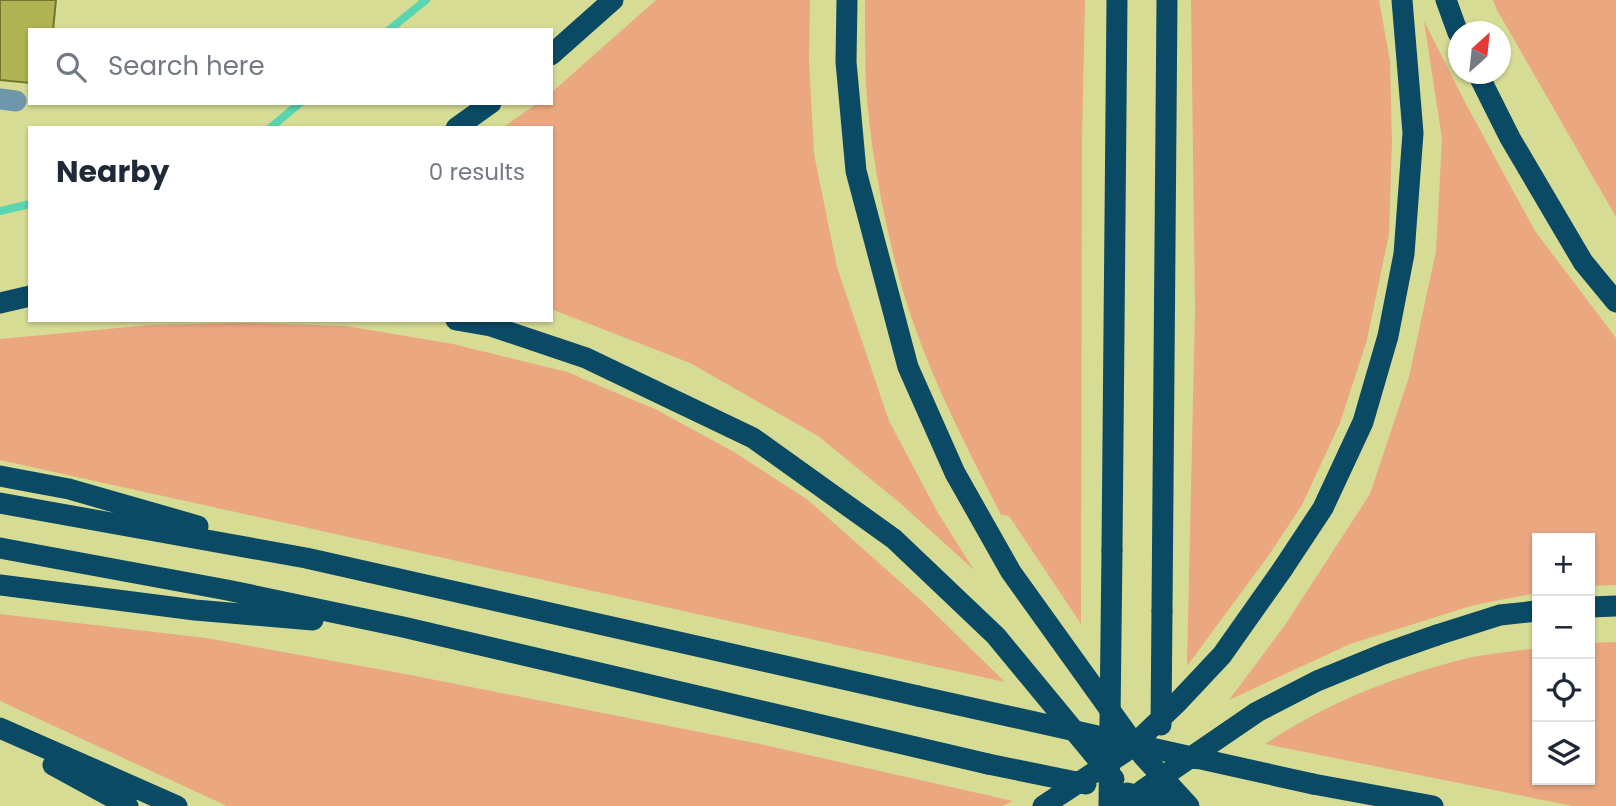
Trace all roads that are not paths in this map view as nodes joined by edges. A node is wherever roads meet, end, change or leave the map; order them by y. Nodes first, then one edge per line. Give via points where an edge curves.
1 (613, 0) edge
2 (847, 0) edge
3 (1117, 0) edge
4 (1167, 0) edge
5 (1402, 0) edge
6 (1446, 0) edge
7 (1454, 21) edge
8 (553, 53) edge
9 (1483, 84) edge
10 (488, 105) edge
11 (460, 126) edge
12 (28, 296) edge
13 (3, 302) edge
14 (28, 302) edge
15 (1616, 302) edge
16 (468, 322) edge
17 (0, 476) edge
18 (0, 503) edge
19 (0, 548) edge
20 (306, 558) junction
21 (0, 585) edge
22 (1616, 606) edge
23 (1595, 607) edge
24 (1532, 612) edge
25 (403, 627) junction
26 (0, 728) edge
27 (0, 735) edge
28 (128, 806) edge
29 (177, 806) edge
30 (1043, 806) edge
31 (1109, 806) edge
32 (1126, 806) edge
33 (1134, 806) edge
34 (1161, 806) edge
35 (1188, 806) edge
36 (1433, 806) edge

1 - 8 highway
2 - 35 highway via 846,62 856,171 908,367 955,473 1011,572 1143,756
3 - 31 highway, bridge
4 - 34 highway, bridge
5 - 30 highway, bridge via 1413,133 1404,254 1388,336 1357,434 1323,508 1222,655 1128,750
6 - 7 highway
9 - 15 highway via 1583,262
10 - 11 highway
12 - 13 highway
13 - 14 highway
16 - 33 highway via 586,358 753,438 894,538 996,636
17 - 20 highway via 69,489
18 - 20 highway
19 - 25 highway
20 - 36 highway, bridge via 1313,784
21 - 25 highway via 195,610
22 - 23 highway
24 - 32 highway, bridge via 1500,615 1437,635 1317,681 1256,712
25 - 35 highway, bridge via 988,764
26 - 29 highway
27 - 28 highway

